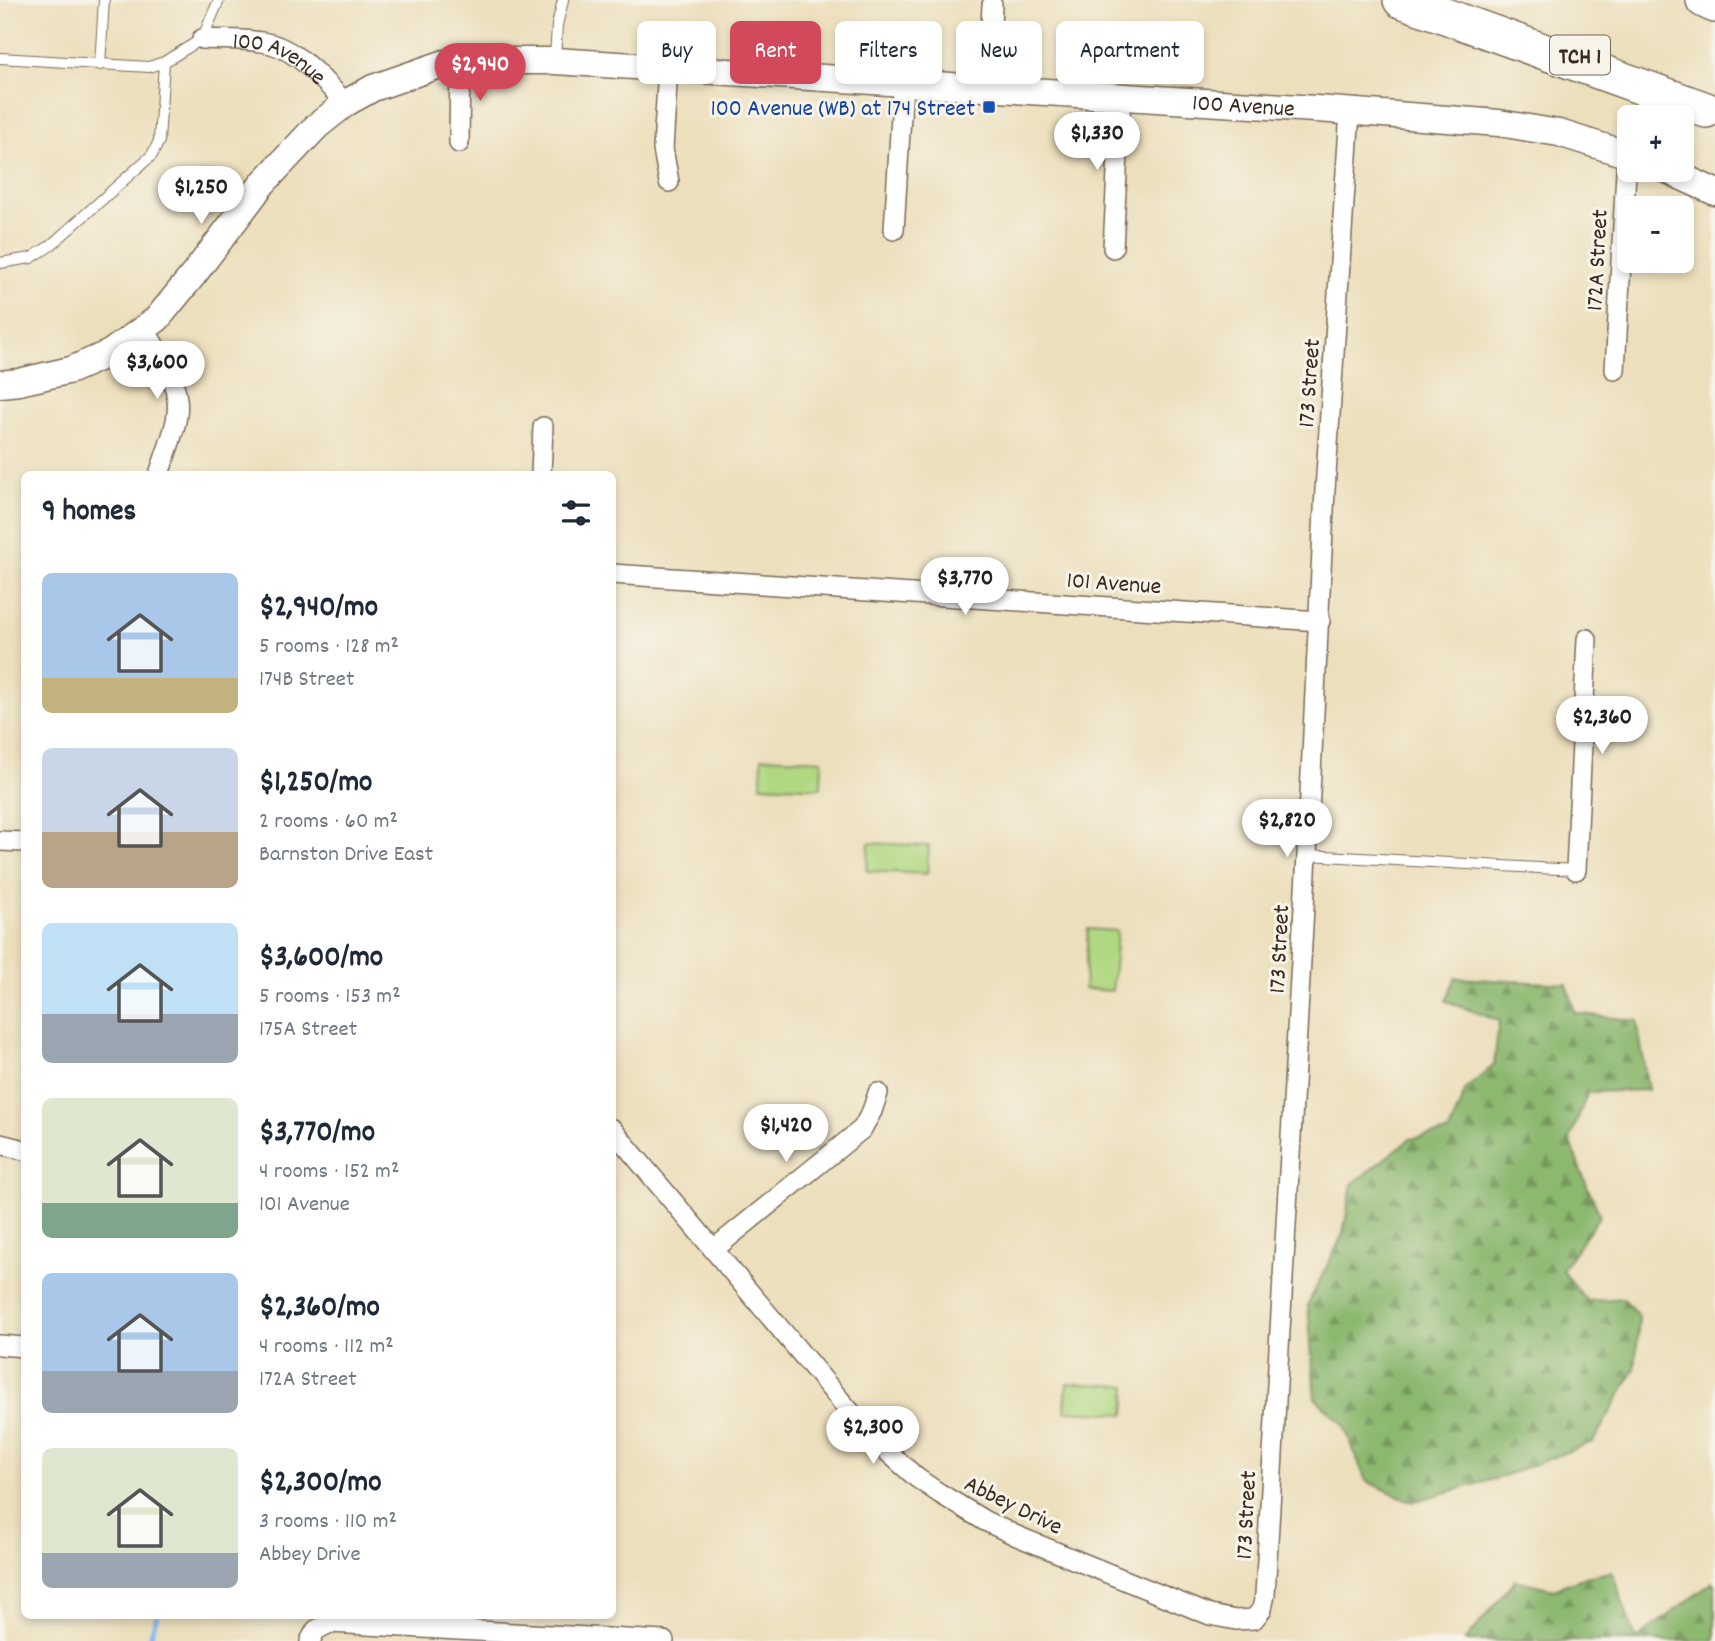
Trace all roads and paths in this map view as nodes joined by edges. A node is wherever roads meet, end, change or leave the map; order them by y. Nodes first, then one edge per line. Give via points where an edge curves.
1 (104, 0) edge
2 (219, 0) edge
3 (563, 0) edge
4 (1401, 0) edge
5 (1454, 0) edge
6 (1704, 0) edge
7 (992, 5) dead end
8 (1715, 5) edge
9 (202, 39) junction
10 (0, 58) edge
11 (555, 61) junction
12 (163, 62) junction
13 (460, 62) junction
14 (100, 65) junction
15 (637, 66) edge
16 (716, 71) edge
17 (835, 79) edge
18 (667, 84) edge
19 (903, 84) edge
20 (917, 84) edge
21 (988, 89) junction
22 (1121, 97) junction
23 (346, 103) junction
24 (1350, 111) junction
25 (1711, 112) edge
26 (459, 143) dead end
27 (1617, 151) edge
28 (669, 182) dead end
29 (1626, 182) edge
30 (1693, 182) edge
31 (1715, 192) edge
32 (894, 230) dead end
33 (1113, 248) dead end
34 (0, 263) edge
35 (144, 328) junction
36 (1615, 370) dead end
37 (0, 384) edge
38 (543, 427) dead end
39 (160, 471) edge
40 (541, 471) edge
41 (616, 574) edge
42 (1320, 621) junction
43 (1587, 639) dead end
44 (0, 841) edge
45 (21, 842) edge
46 (1307, 855) junction
47 (1576, 870) joint
48 (878, 1093) dead end
49 (616, 1134) edge
50 (0, 1144) edge
51 (21, 1149) edge
52 (714, 1249) junction
53 (0, 1345) edge
54 (21, 1347) edge
55 (1254, 1619) joint
56 (313, 1636) edge
57 (664, 1641) edge

1 - 14 lane
2 - 9 lane
3 - 11 lane via 556,25
4 - 25 highway
5 - 25 highway, TCH 1
6 - 8 highway
7 - 21 street
9 - 12 lane
9 - 23 street, 100 Avenue via 264,42 287,51
10 - 14 lane
11 - 13 street, 100 Avenue
11 - 15 street, 100 Avenue
12 - 14 lane via 149,67
12 - 34 lane via 159,141 152,155 50,246 31,258
13 - 23 street, 100 Avenue via 395,80
13 - 26 street
16 - 17 street, 100 Avenue
18 - 28 street via 663,149
19 - 32 street
20 - 21 street, 100 Avenue
21 - 22 street, 100 Avenue
22 - 24 street, 100 Avenue
22 - 33 street
23 - 35 street, 100 Avenue via 317,126 263,183 194,274
24 - 27 street, 100 Avenue via 1533,128
24 - 42 street, 173 Street
29 - 36 street, 172A Street
30 - 31 street
35 - 37 street, 100 Avenue via 110,353 71,370
35 - 39 street via 171,376 177,398 176,419
38 - 40 street
41 - 42 street, 101 Avenue
42 - 46 street, 173 Street
43 - 47 street
44 - 45 street
46 - 47 lane
46 - 55 street, 173 Street via 1265,1595
48 - 52 street via 862,1129
49 - 52 street, Abbey Drive
50 - 51 street
52 - 55 street, Abbey Drive via 880,1445 917,1478 1017,1536 1210,1615
53 - 54 street
56 - 57 street via 330,1623

